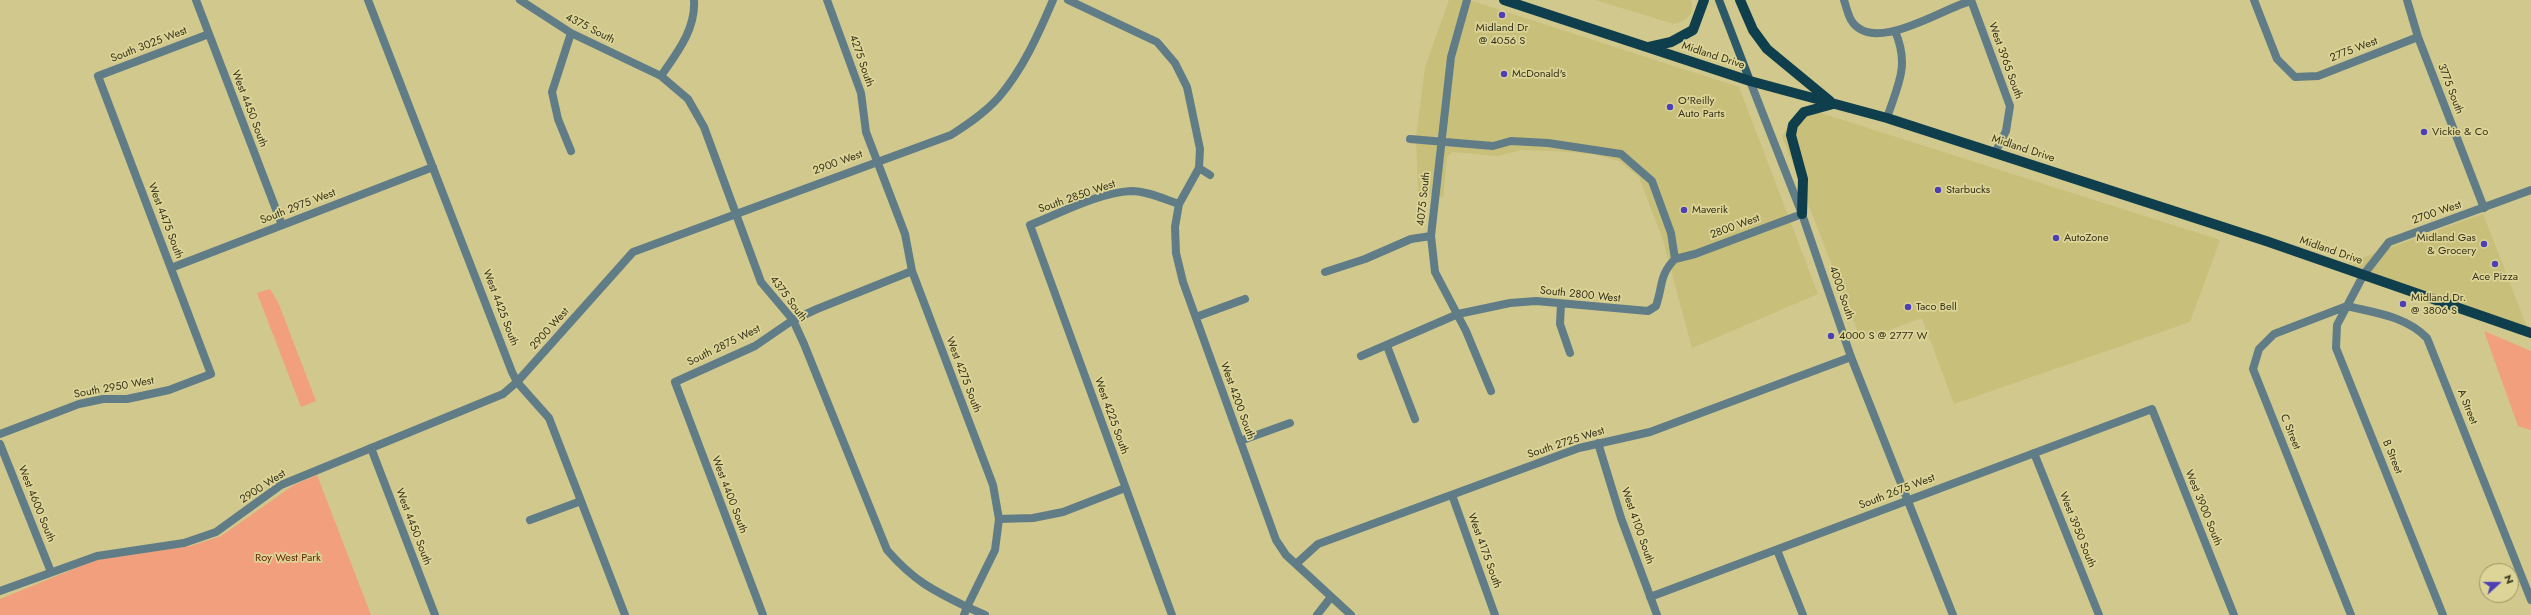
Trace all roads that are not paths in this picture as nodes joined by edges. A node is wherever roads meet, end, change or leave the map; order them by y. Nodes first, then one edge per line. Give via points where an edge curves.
1 (196, 0) edge
2 (368, 0) edge
3 (520, 0) edge
4 (694, 0) edge
5 (827, 0) edge
6 (1053, 0) edge
7 (1068, 0) edge
8 (1467, 0) edge
9 (1504, 0) edge
10 (1704, 0) edge
11 (1719, 0) edge
12 (1740, 0) edge
13 (1844, 0) edge
14 (1971, 0) edge
15 (2254, 0) edge
16 (2407, 0) edge
17 (1895, 31) junction
18 (571, 33) junction
19 (209, 34) junction
20 (2418, 38) junction
21 (1647, 47) junction
22 (98, 76) joint
23 (661, 76) junction
24 (1750, 81) junction
25 (1833, 104) junction
26 (1887, 118) junction
27 (866, 132) joint
28 (1410, 139) dead end
29 (1441, 142) junction
30 (571, 151) dead end
31 (1996, 153) junction
32 (877, 160) junction
33 (433, 167) junction
34 (1199, 168) junction
35 (1210, 175) dead end
36 (2531, 190) edge
37 (1179, 204) junction
38 (2484, 208) junction
39 (736, 213) junction
40 (1802, 214) junction
41 (1030, 225) joint
42 (282, 226) junction
43 (1431, 236) junction
44 (1675, 259) junction
45 (171, 268) junction
46 (912, 271) junction
47 (1325, 272) dead end
48 (2364, 274) junction
49 (1245, 299) dead end
50 (1561, 304) junction
51 (2347, 306) junction
52 (1458, 314) junction
53 (1196, 317) junction
54 (792, 320) junction
55 (2531, 333) edge
56 (1387, 346) junction
57 (1570, 353) dead end
58 (1361, 356) dead end
59 (1851, 357) junction
60 (211, 374) joint
61 (518, 382) junction
62 (675, 382) joint
63 (1491, 391) dead end
64 (2152, 408) joint
65 (1415, 419) dead end
66 (1290, 423) dead end
67 (0, 434) edge
68 (1240, 441) junction
69 (1598, 443) junction
70 (0, 444) edge
71 (371, 448) junction
72 (2034, 453) junction
73 (1125, 488) junction
74 (1452, 495) junction
75 (1908, 500) junction
76 (581, 501) junction
77 (999, 519) junction
78 (530, 520) dead end
79 (1777, 550) junction
80 (1296, 564) junction
81 (51, 572) junction
82 (0, 591) edge
83 (1331, 597) junction
84 (1650, 597) junction
85 (2531, 600) edge
86 (965, 611) edge
87 (435, 615) edge
88 (625, 615) edge
89 (763, 615) edge
90 (985, 615) edge
91 (1172, 615) edge
92 (1317, 615) edge
93 (1351, 615) edge
94 (1496, 615) edge
95 (1657, 615) edge
96 (1803, 615) edge
97 (1953, 615) edge
98 (2099, 615) edge
99 (2234, 615) edge
100 (2351, 615) edge
101 (2443, 615) edge

1 - 19 street, West 4450 South
2 - 33 street, West 4425 South
3 - 18 street, 4375 South
4 - 23 street via 695,14 685,41
5 - 27 street, 4275 South via 861,92
6 - 32 street, 2900 West via 1019,69 999,97 974,120 951,135
7 - 34 street via 1157,42 1175,63 1187,87 1198,136
8 - 29 street, 4075 South via 1451,56
9 - 21 main road, Midland Drive
10 - 21 main road via 1693,30 1671,42
11 - 24 main road, 4000 South
12 - 25 main road via 1753,30 1766,49
13 - 17 street via 1852,21 1864,31 1874,34
14 - 17 street
14 - 31 street, West 3965 South via 2010,106 2006,132
15 - 20 street, 2775 West via 2277,59 2295,77 2318,76
16 - 20 street, 3775 South
17 - 26 street via 1904,58
18 - 23 street, 4375 South
18 - 30 street via 552,92 558,119
19 - 22 street, South 3025 West
19 - 42 street, West 4450 South
20 - 38 street, 3775 South
21 - 24 main road, Midland Drive
22 - 45 street, West 4475 South
23 - 39 street, 4375 South via 688,99 704,127
24 - 25 main road, Midland Drive
24 - 40 street, 4000 South
25 - 26 main road, Midland Drive
25 - 40 main road via 1804,112 1793,125 1791,135 1803,179
26 - 31 main road, Midland Drive
27 - 32 street, West 4275 South
28 - 29 street
29 - 43 street, 4075 South
29 - 44 street via 1493,146 1511,141 1548,143 1621,154 1652,181 1671,233
31 - 48 main road, Midland Drive
32 - 39 street, 2900 West
32 - 46 street, West 4275 South via 905,234
33 - 42 street, South 2975 West
33 - 61 street, West 4425 South
34 - 35 street
34 - 37 street, West 4200 South
36 - 38 street, 2700 West
37 - 41 street, South 2850 West via 1154,195 1132,191 1110,195
37 - 53 street, West 4200 South via 1175,227 1176,253
38 - 48 street, 2700 West via 2389,242
39 - 54 street, 4375 South via 761,282
39 - 61 street, 2900 West via 633,252
40 - 44 street, 2800 West
40 - 59 street, 4000 South
41 - 73 street, West 4225 South
42 - 45 street, South 2975 West
43 - 47 street via 1411,239 1365,259
43 - 52 street, 4075 South via 1435,272
44 - 50 street, South 2800 West via 1663,274 1656,306 1648,311
45 - 60 street, West 4475 South
46 - 54 street, South 2875 West
46 - 77 street, West 4275 South via 993,485
48 - 51 street
48 - 55 main road, Midland Drive
49 - 53 street
50 - 52 street, South 2800 West via 1536,300
50 - 57 street via 1560,324
51 - 85 street, A Street via 2397,318 2416,327 2427,338
51 - 100 street, C Street via 2274,334 2259,348 2253,368
51 - 101 street, B Street via 2337,325 2336,348
52 - 56 street, South 2800 West
52 - 63 street, 4075 South
53 - 68 street, West 4200 South
54 - 62 street, South 2875 West via 755,346
54 - 86 street, 4375 South via 887,550 906,571
56 - 58 street, South 2800 West
56 - 65 street
59 - 69 street, South 2725 West via 1650,432
59 - 75 street, 4000 South
60 - 67 street, South 2950 West via 169,390 79,404
61 - 71 street, 2900 West via 503,394
61 - 76 street, West 4425 South via 549,418
62 - 89 street, West 4400 South
64 - 72 street, South 2675 West
64 - 99 street, West 3900 South
66 - 68 street
68 - 80 street, West 4200 South via 1276,540
69 - 74 street, South 2725 West
69 - 84 street, West 4100 South via 1621,518
70 - 81 street, West 4600 South
71 - 81 street, 2900 West via 281,485 216,532 184,543 97,556
71 - 87 street, West 4450 South
72 - 75 street, South 2675 West
72 - 98 street, West 3950 South
73 - 77 street via 1063,512 1033,518
73 - 91 street, West 4225 South
74 - 80 street, South 2725 West via 1318,544
74 - 94 street, West 4175 South
75 - 79 street, South 2675 West
75 - 97 street, 4000 South
76 - 78 street
76 - 88 street, West 4425 South
77 - 86 street, West 4275 South via 994,550
79 - 84 street, South 2675 West
79 - 96 street
80 - 83 street, West 4200 South
81 - 82 street, 2900 West
83 - 92 street
83 - 93 street, West 4200 South
84 - 95 street, West 4100 South
86 - 90 street

